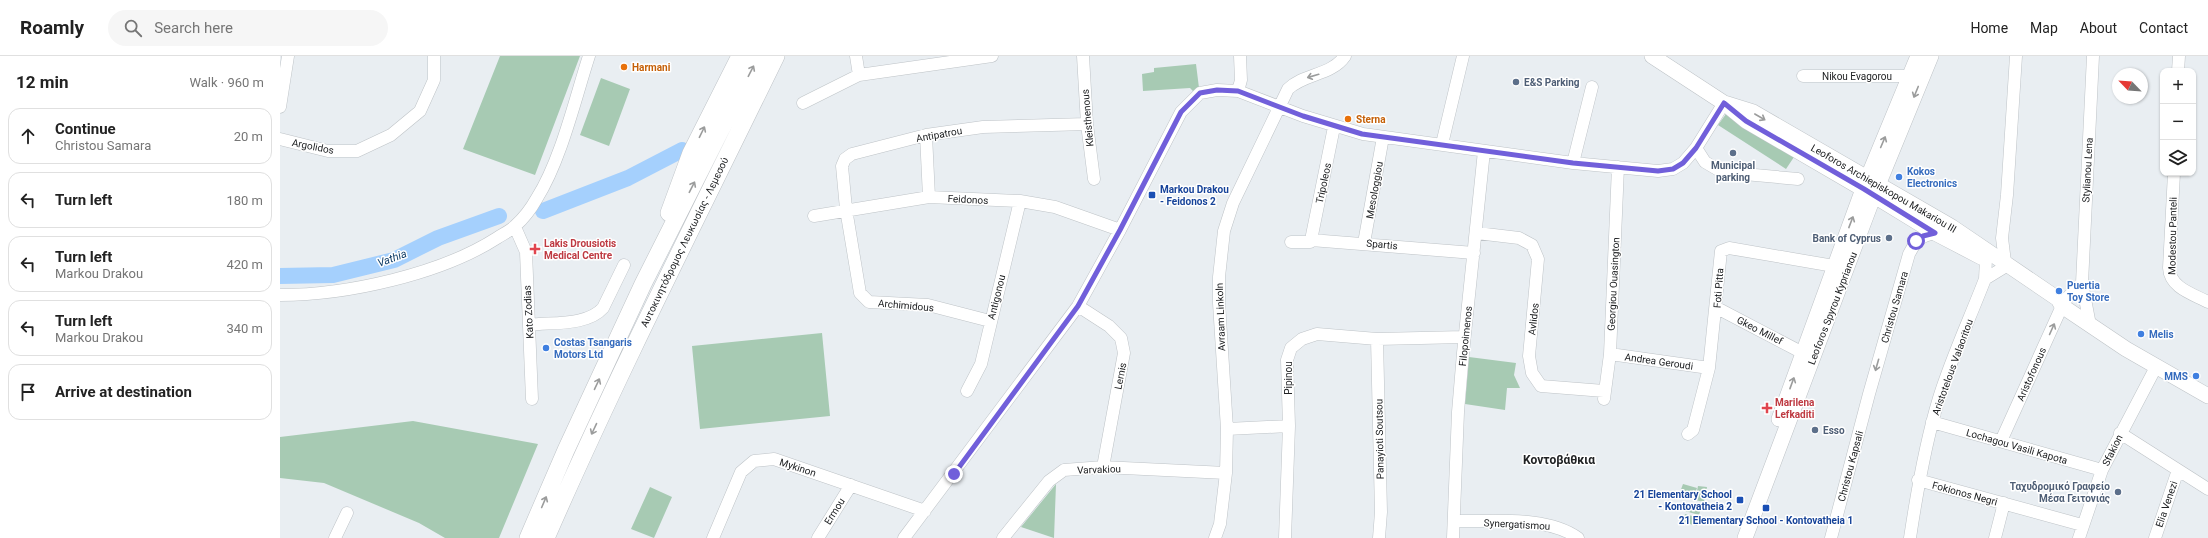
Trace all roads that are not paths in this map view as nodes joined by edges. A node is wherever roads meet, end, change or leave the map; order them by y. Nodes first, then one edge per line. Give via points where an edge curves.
1 (288, 56) edge
2 (434, 56) edge
3 (589, 56) edge
4 (740, 56) edge
5 (758, 56) edge
6 (776, 56) edge
7 (788, 56) edge
8 (856, 56) edge
9 (992, 56) edge
10 (1083, 56) edge
11 (1240, 56) edge
12 (1345, 56) edge
13 (1463, 56) edge
14 (1652, 56) edge
15 (1918, 56) edge
16 (1931, 56) edge
17 (2016, 56) edge
18 (2093, 56) edge
19 (2179, 56) edge
20 (2178, 68) edge
21 (859, 74) junction
22 (1803, 76) dead end
23 (1910, 76) junction
24 (1592, 87) dead end
25 (1238, 91) junction
26 (1724, 103) junction
27 (803, 104) dead end
28 (280, 107) edge
29 (1278, 107) junction
30 (1087, 124) junction
31 (1334, 127) junction
32 (926, 135) junction
33 (1383, 137) junction
34 (280, 139) edge
35 (1442, 144) junction
36 (1696, 148) junction
37 (1484, 151) junction
38 (1573, 163) junction
39 (1618, 167) junction
40 (2174, 176) edge
41 (1094, 179) dead end
42 (1798, 179) dead end
43 (1871, 186) junction
44 (929, 197) junction
45 (1020, 202) junction
46 (846, 210) junction
47 (814, 216) dead end
48 (515, 227) junction
49 (1120, 230) junction
50 (1935, 233) junction
51 (1477, 234) junction
52 (2002, 238) junction
53 (1311, 240) junction
54 (1291, 242) dead end
55 (1364, 243) junction
56 (1474, 253) junction
57 (1986, 255) junction
58 (624, 265) dead end
59 (2004, 265) junction
60 (1834, 266) junction
61 (1985, 279) junction
62 (2082, 283) junction
63 (643, 284) junction
64 (659, 293) junction
65 (280, 295) edge
66 (2208, 302) edge
67 (2060, 303) junction
68 (1078, 306) junction
69 (1717, 308) junction
70 (990, 321) junction
71 (2090, 324) junction
72 (529, 325) junction
73 (1464, 337) junction
74 (1377, 339) junction
75 (1803, 353) junction
76 (1610, 354) junction
77 (2156, 367) junction
78 (1709, 368) junction
79 (967, 391) dead end
80 (1869, 394) joint
81 (1604, 395) joint
82 (2208, 396) edge
83 (532, 399) dead end
84 (1932, 422) junction
85 (1289, 426) junction
86 (1227, 429) junction
87 (2120, 432) junction
88 (1688, 434) dead end
89 (2001, 441) junction
90 (1103, 467) junction
91 (2102, 470) junction
92 (2178, 470) junction
93 (1226, 473) junction
94 (1918, 480) junction
95 (851, 485) junction
96 (2208, 489) edge
97 (2004, 503) junction
98 (925, 511) junction
99 (347, 514) dead end
100 (1454, 522) junction
101 (2082, 525) junction
102 (335, 538) edge
103 (528, 538) edge
104 (546, 538) edge
105 (713, 538) edge
106 (818, 538) edge
107 (904, 538) edge
108 (1003, 538) edge
109 (1215, 538) edge
110 (1285, 538) edge
111 (1379, 538) edge
112 (1453, 538) edge
113 (1578, 538) edge
114 (1735, 538) edge
115 (1745, 538) edge
116 (1831, 538) edge
117 (1910, 538) edge
118 (1995, 538) edge
119 (2079, 538) edge
120 (2155, 538) edge

1 - 28 street
2 - 34 street, Argolidos via 434,80 420,111 391,136 357,152 328,151
3 - 48 street via 559,150 537,198
63 -> 4 highway via 691,153
63 -> 5 highway, Αυτοκινητόδρομος Λευκωσίας - Λεμεσού
6 - 64 highway, Αυτοκινητόδρομος Λευκωσίας - Λεμεσού
7 - 64 highway
8 - 21 street
9 - 21 street
10 - 30 street, Kleisthenous
11 - 25 street via 1241,80
12 -> 29 street, Avraam Linkoln via 1327,72 1295,82
13 - 35 street
14 - 26 main road, Leoforos Archiepiskopou Makariou III
15 - 23 main road, Leoforos Spyrou Kyprianou
16 -> 43 main road, Leoforos Spyrou Kyprianou
17 - 52 street via 2008,195
18 - 62 street, Stylianou Lena
19 - 20 street
21 - 27 street
22 - 23 street, Nikou Evagorou
43 -> 23 main road, Leoforos Spyrou Kyprianou
24 - 38 street
25 - 29 street
25 - 49 street via 1217,90 1200,93 1181,112
26 - 36 street
26 - 43 main road, Leoforos Archiepiskopou Makariou III via 1746,121
29 - 31 street
29 - 86 street, Avraam Linkoln via 1232,204 1224,234 1219,303
30 - 32 street, Antipatrou via 983,127
30 - 41 street, Kleisthenous
31 - 33 street
31 - 53 street, Tripoleos
32 - 44 street
32 - 46 street, Antipatrou via 852,154 845,159 842,166
33 - 35 street
33 - 55 street, Mesologgiou
35 - 37 street
36 - 39 street via 1683,163 1673,169 1658,171
36 - 42 street via 1705,162 1722,172
37 - 38 street
37 - 51 street, Filopoimenos
38 - 39 street
39 - 76 street, Georgiou Ouasington
40 - 66 street, Modestou Panteli via 2169,268 2171,279 2176,285
43 - 50 main road, Leoforos Archiepiskopou Makariou III
43 - 57 main road, Leoforos Archiepiskopou Makariou III via 1958,231
60 -> 43 main road, Leoforos Spyrou Kyprianou
43 - 115 main road, Leoforos Spyrou Kyprianou
44 - 45 street, Feidonos
44 - 46 street, Feidonos
45 - 49 street, Feidonos via 1055,207
45 - 70 street, Antigonou
46 - 47 street, Feidonos
46 - 70 street, Archimidous via 860,293 869,302 928,305
48 - 65 street via 478,250 440,265 377,284 300,295
48 - 72 street, Kato Zodias via 526,252
49 - 68 street
50 - 57 main road, Leoforos Archiepiskopou Makariou III
50 -> 80 street, Christou Samara via 1916,241 1909,254
51 - 56 street, Filopoimenos
51 - 81 street, Avlidos via 1519,238 1532,245 1538,259 1529,356 1532,373 1541,386
52 - 57 street
52 - 59 street
53 - 54 street, Spartis
53 - 55 street, Spartis
55 - 56 street, Spartis
56 - 73 street, Filopoimenos
57 - 59 main road, Leoforos Archiepiskopou Makariou III
57 - 61 street, Aristotelous Valaoritou
58 - 72 street via 603,308 598,313 582,319
59 - 61 street
59 - 67 main road, Leoforos Archiepiskopou Makariou III via 2016,276 2037,285
60 - 69 street, Foti Pitta via 1729,248 1721,251
60 - 75 main road, Leoforos Spyrou Kyprianou
61 - 84 street, Aristotelous Valaoritou via 1939,397
62 - 67 street
62 - 71 street, Stylianou Lena
103 -> 63 highway, Αυτοκινητόδρομος Λευκωσίας - Λεμεσού
64 -> 104 highway, Αυτοκινητόδρομος Λευκωσίας - Λεμεσού via 582,454
67 - 71 main road, Leoforos Archiepiskopou Makariou III
89 -> 67 street, Aristofonous
68 - 90 street, Lernis via 1110,326 1121,338 1124,353
68 - 98 street
69 - 75 street, Gkeo Millef
69 - 78 street, Foti Pitta
70 - 79 street, Antigonou via 981,364
71 - 77 main road, Leoforos Archiepiskopou Makariou III
72 - 83 street, Kato Zodias
73 - 74 street, Pipinou
73 - 100 street, Filopoimenos
74 - 85 street, Pipinou via 1318,334 1302,339 1292,348 1287,360
74 - 111 street, Panayioti Soutsou via 1381,512
114 -> 75 main road, Leoforos Spyrou Kyprianou
76 - 78 street, Andrea Geroudi
76 - 81 street, Georgiou Ouasington
77 - 82 main road, Leoforos Archiepiskopou Makariou III
77 - 87 street, Sfakion
78 - 88 street, Foti Pitta via 1693,430
80 - 116 street, Christou Kapsali
84 - 89 street, Lochagou Vasili Kapota
84 - 94 street, Aristotelous Valaoritou
85 - 86 street
85 - 110 street, Pipinou
86 - 93 street, Avraam Linkoln
87 - 91 street, Sfakion
87 - 92 street
89 - 91 street, Lochagou Vasili Kapota
90 - 93 street, Varvakiou
90 - 108 street, Varvakiou via 1064,470 1049,481
91 - 101 street, Sfakion
92 - 96 street
92 - 120 street, Elia Venezi
93 - 109 street, Avraam Linkoln via 1220,524
94 - 97 street, Fokionos Negri
94 - 117 street, Aristotelous Valaoritou
95 - 98 street, Mykinon
95 - 105 street, Mykinon via 774,459 754,461 741,472
95 - 106 street, Ermou
97 - 101 street, Fokionos Negri
97 - 118 street
98 - 107 street
99 - 102 street
100 - 112 street, Filopoimenos
100 - 113 street, Synergatismou via 1540,524 1557,527
101 - 119 street, Sfakion

